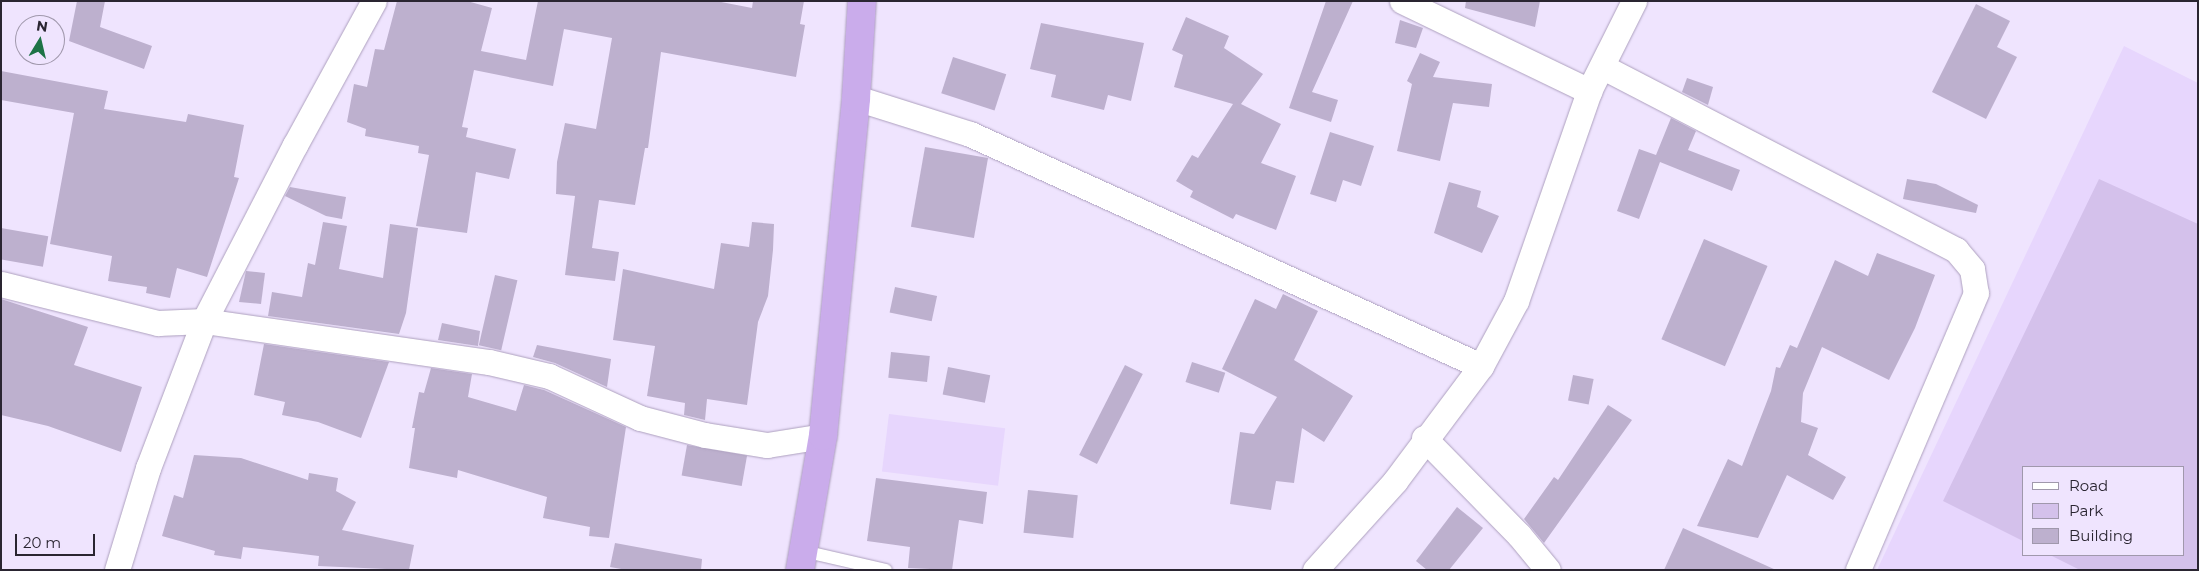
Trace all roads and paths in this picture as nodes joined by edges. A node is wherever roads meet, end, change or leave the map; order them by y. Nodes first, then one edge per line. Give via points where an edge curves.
1 (374, 1) edge
2 (862, 1) edge
3 (1402, 1) edge
4 (1634, 1) edge
5 (1603, 67) junction
6 (1589, 92) junction
7 (856, 98) junction
8 (1, 284) edge
9 (204, 321) junction
10 (1481, 366) junction
11 (823, 436) junction
12 (1424, 438) junction
13 (802, 560) edge
14 (117, 570) edge
15 (886, 570) edge
16 (1315, 570) edge
17 (1548, 570) edge
18 (1858, 570) edge

1 - 9 street
2 - 7 highway
3 - 6 street
4 - 5 street
5 - 6 street
5 - 18 street via 1956,250 1972,269 1976,293
6 - 10 street via 1516,301
7 - 10 street via 970,134
7 - 11 highway
8 - 9 street via 158,323
9 - 11 street via 488,362 549,376 640,418 705,435 767,445
9 - 14 street via 148,468
10 - 12 street
11 - 13 highway
12 - 16 street via 1395,481
12 - 17 street via 1519,535
13 - 15 lane

